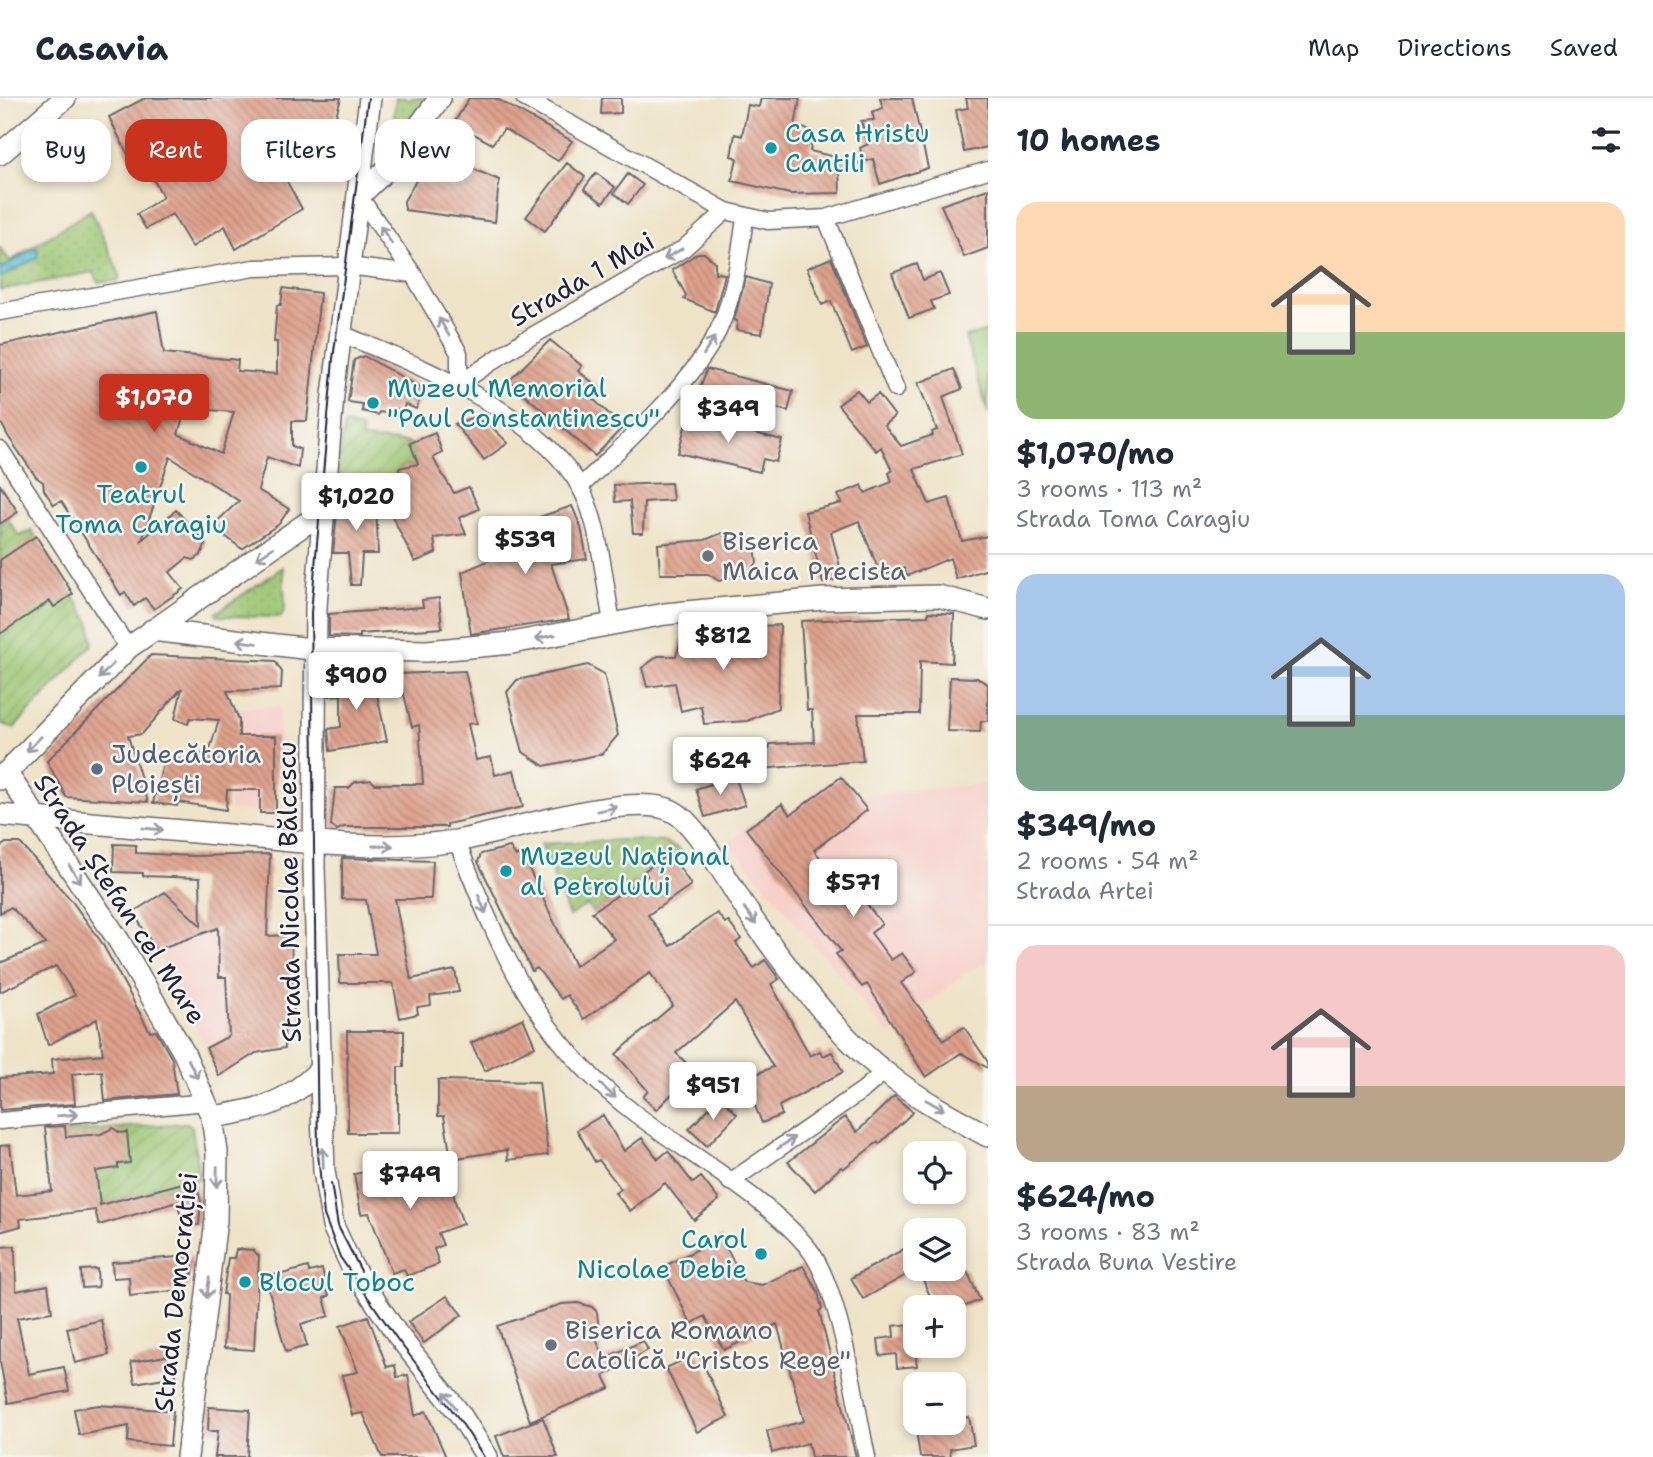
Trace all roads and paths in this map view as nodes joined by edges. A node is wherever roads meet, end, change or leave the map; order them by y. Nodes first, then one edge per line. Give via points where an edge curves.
1 (65, 98) edge
2 (370, 98) edge
3 (440, 98) edge
4 (524, 98) edge
5 (0, 154) edge
6 (988, 170) edge
7 (359, 197) junction
8 (726, 211) junction
9 (745, 218) junction
10 (827, 218) junction
11 (349, 266) junction
12 (413, 274) junction
13 (0, 312) edge
14 (340, 332) junction
15 (459, 384) junction
16 (896, 389) dead end
17 (0, 449) edge
18 (580, 486) junction
19 (321, 513) junction
20 (988, 609) edge
21 (612, 622) junction
22 (152, 630) junction
23 (128, 648) junction
24 (315, 650) junction
25 (3, 776) edge
26 (0, 815) edge
27 (36, 818) junction
28 (457, 841) junction
29 (315, 844) junction
30 (319, 1071) junction
31 (884, 1072) junction
32 (212, 1118) junction
33 (0, 1121) edge
34 (988, 1136) edge
35 (730, 1182) junction
36 (187, 1457) edge
37 (487, 1457) edge
38 (867, 1457) edge

1 - 5 main road
2 - 7 main road, Strada Nicolae Bălcescu
3 - 7 main road via 386,170
4 - 8 street
6 - 10 street
7 - 11 main road, Strada Nicolae Bălcescu
12 -> 7 street
8 - 9 street
8 -> 15 street, Strada 1 Mai via 682,249
9 - 10 street
18 -> 9 street via 641,428 705,353 727,303
10 - 16 street
11 - 12 street
11 - 13 street via 254,268
11 - 14 main road, Strada Nicolae Bălcescu
15 -> 12 street via 459,353
14 - 15 street
14 - 19 main road, Strada Nicolae Bălcescu
15 - 18 street via 529,432
17 - 23 street
18 - 21 street
19 -> 22 main road
19 - 24 main road, Strada Nicolae Bălcescu
20 - 21 main road via 954,598 910,594 738,606
21 -> 24 main road via 470,649
22 - 23 main road
24 -> 22 main road
23 -> 25 main road
24 - 29 main road, Strada Nicolae Bălcescu
25 - 27 main road, Strada Ștefan cel Mare
26 - 27 main road
27 -> 29 main road
27 -> 32 main road, Strada Ștefan cel Mare via 119,941 184,1053
29 -> 28 main road
28 -> 31 main road via 613,808 663,806 678,813 801,985
28 -> 35 street via 504,956 553,1034 607,1091
29 - 30 main road, Strada Nicolae Bălcescu
30 - 32 main road via 283,1100
37 -> 30 main road, Strada Nicolae Bălcescu via 369,1293 333,1226 324,1171
31 -> 34 main road
35 -> 31 street
33 -> 32 street
32 -> 36 main road, Strada Democrației via 216,1220
35 - 38 street via 789,1228 820,1268 833,1299

